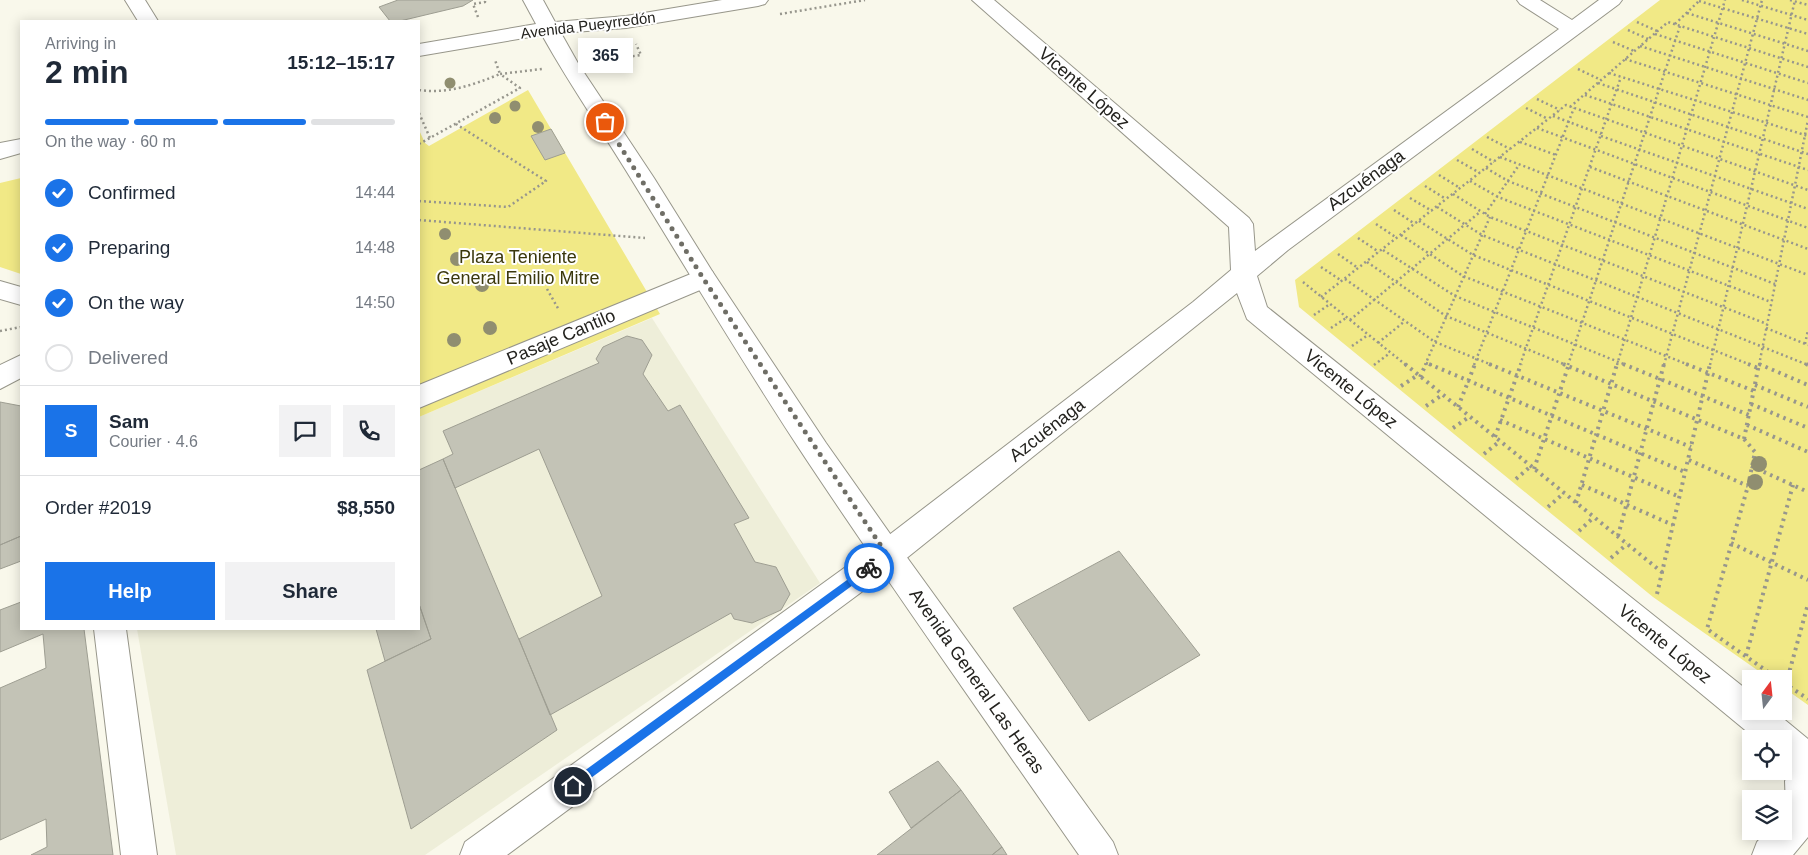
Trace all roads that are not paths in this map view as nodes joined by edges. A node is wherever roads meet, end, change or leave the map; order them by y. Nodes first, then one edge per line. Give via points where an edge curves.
1 (135, 0) edge
2 (533, 0) edge
3 (758, 0) edge
4 (982, 0) edge
5 (1527, 0) edge
6 (1612, 0) edge
7 (147, 20) edge
8 (550, 28) junction
9 (1572, 29) junction
10 (420, 50) edge
11 (20, 146) edge
12 (0, 151) edge
13 (1244, 275) junction
14 (703, 278) junction
15 (0, 290) edge
16 (20, 296) edge
17 (20, 366) edge
18 (0, 378) edge
19 (420, 397) edge
20 (887, 555) junction
21 (110, 630) edge
22 (1771, 730) edge
23 (1792, 747) edge
24 (1808, 760) edge
25 (1808, 781) edge
26 (139, 855) edge
27 (478, 855) edge
28 (1100, 855) edge
29 (1770, 855) edge

1 - 7 street
2 - 8 street, Avenida General Las Heras
3 - 8 street, Avenida Pueyrredón via 626,22
4 - 13 street, Vicente López via 1241,224
5 - 9 street
6 - 9 street, Azcuénaga
8 - 10 street, Avenida Pueyrredón
8 - 14 street, Avenida General Las Heras via 569,65
9 - 13 street, Azcuénaga via 1279,244
11 - 12 street
13 - 20 street, Azcuénaga
13 - 22 street, Vicente López via 1256,312
14 - 19 street, Pasaje Cantilo
14 - 20 street, Avenida General Las Heras
15 - 16 street
17 - 18 street
20 - 27 street, Azcuénaga
20 - 28 street, Avenida General Las Heras
21 - 26 street
23 - 24 street, Vicente López
25 - 29 street via 1802,781 1804,815

